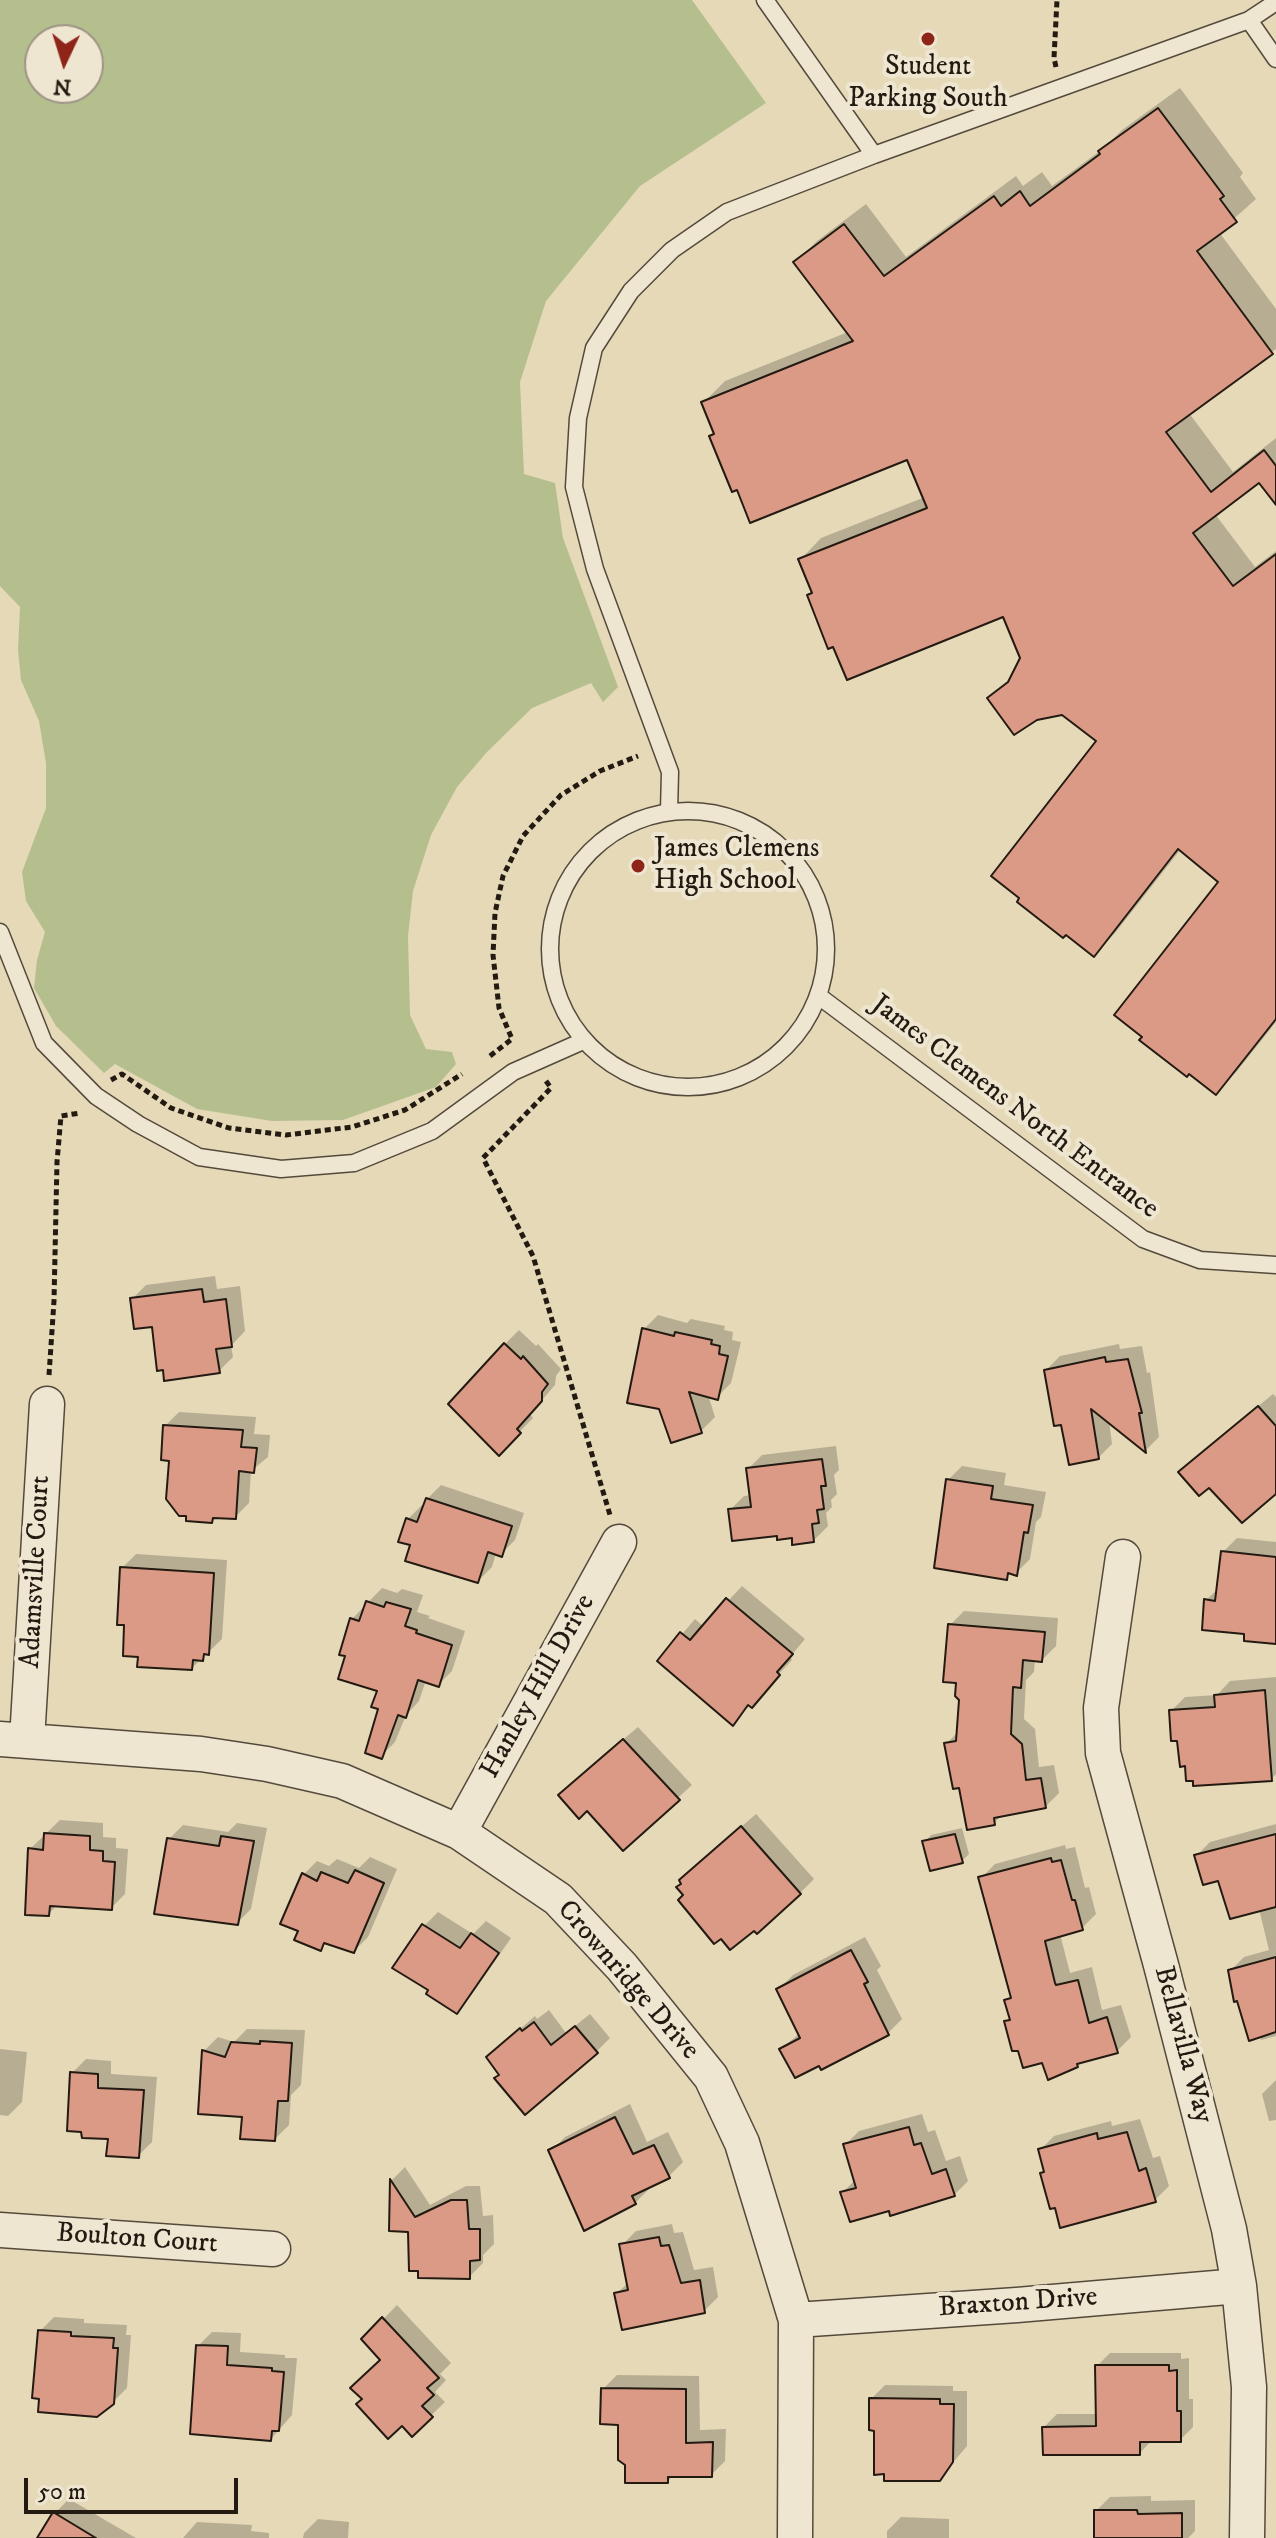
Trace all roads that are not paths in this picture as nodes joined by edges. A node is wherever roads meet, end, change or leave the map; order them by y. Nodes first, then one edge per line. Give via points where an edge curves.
1 (765, 0) edge
2 (1276, 2) edge
3 (1249, 20) junction
4 (1276, 59) edge
5 (874, 155) junction
6 (669, 811) junction
7 (0, 932) edge
8 (820, 997) junction
9 (583, 1041) junction
10 (1276, 1265) edge
11 (47, 1404) road end
12 (619, 1542) road end
13 (1123, 1557) dead end
14 (14, 1740) edge
15 (459, 1832) junction
16 (0, 2230) edge
17 (273, 2249) dead end
18 (1239, 2286) junction
19 (796, 2320) junction
20 (795, 2538) edge
21 (1247, 2538) edge

1 - 5 lane
2 - 3 lane
3 - 4 lane
3 - 5 lane
5 - 6 lane via 727,212 672,250 631,291 594,348 578,418 574,487 595,569 670,772
6 - 8 lane via 717,813 761,831 797,862 820,903 828,950
6 - 9 lane via 628,823 593,847 566,881 551,921 549,964 560,1005
7 - 9 lane via 44,1043 96,1096 199,1157 281,1169 354,1163 432,1131 513,1072
8 - 9 lane via 796,1038 777,1054 759,1069 714,1086 666,1087 621,1071
8 - 10 lane, James Clemens North Entrance via 1143,1239 1200,1260
11 - 14 street, Adamsville Court
12 - 15 street, Hanley Hill Drive
13 - 18 street, Bellavilla Way via 1101,1708 1103,1753 1206,2134
14 - 15 street, Crownridge Drive via 267,1764 342,1781
15 - 19 street, Crownridge Drive via 558,1899 622,1967 711,2077 742,2143
16 - 17 street, Boulton Court
18 - 19 street, Braxton Drive
18 - 21 street, Bellavilla Way via 1249,2387
19 - 20 street, Crownridge Drive

